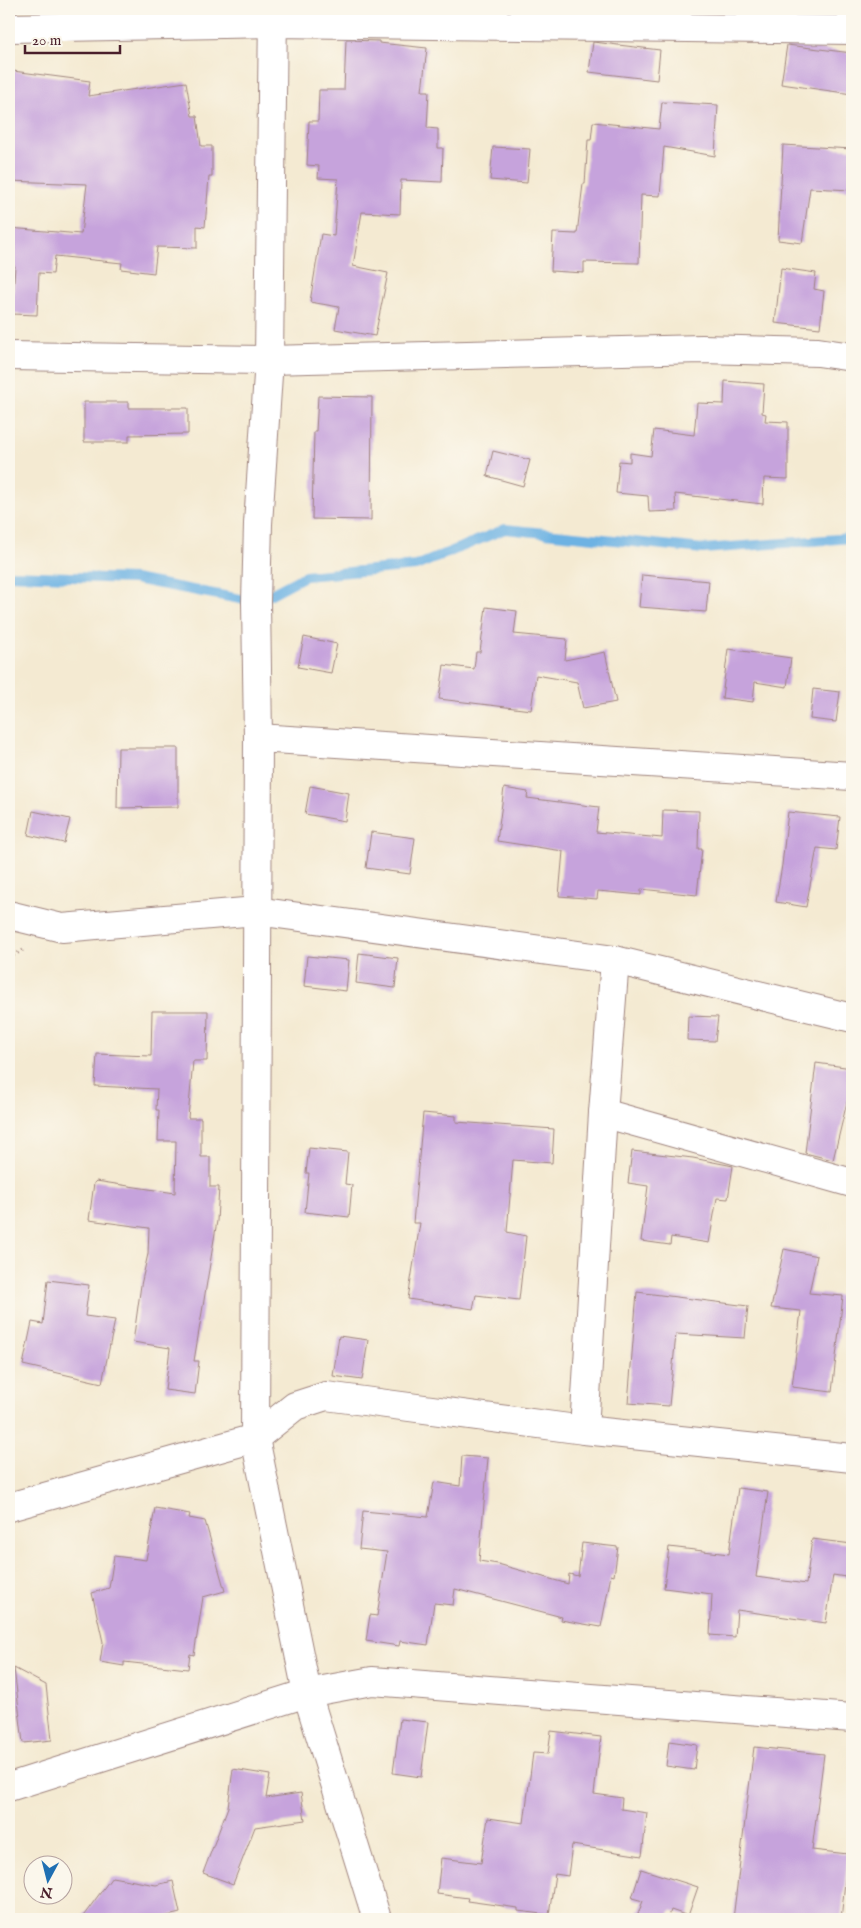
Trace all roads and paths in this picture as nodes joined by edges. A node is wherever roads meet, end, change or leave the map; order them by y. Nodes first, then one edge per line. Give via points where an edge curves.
1 (273, 16) edge
2 (9, 28) edge
3 (852, 30) edge
4 (9, 356) edge
5 (852, 357) edge
6 (269, 360) junction
7 (258, 738) junction
8 (852, 776) edge
9 (256, 911) junction
10 (9, 915) edge
11 (615, 960) junction
12 (852, 1018) edge
13 (603, 1113) junction
14 (852, 1183) edge
15 (584, 1430) junction
16 (255, 1438) junction
17 (852, 1458) edge
18 (9, 1507) edge
19 (307, 1693) junction
20 (852, 1718) edge
21 (9, 1787) edge
22 (377, 1919) edge

1 - 2 street
1 - 3 street
1 - 6 street
4 - 6 street
5 - 6 street via 818,352 702,349
6 - 7 street via 258,524
7 - 8 street
7 - 9 street
9 - 10 street via 62,928
9 - 11 street
9 - 16 street
11 - 12 street
11 - 13 street
13 - 14 street
13 - 15 street
15 - 16 street via 326,1396 295,1406
15 - 17 street
16 - 18 street
16 - 19 street
19 - 20 street via 372,1681
19 - 21 street
19 - 22 street

